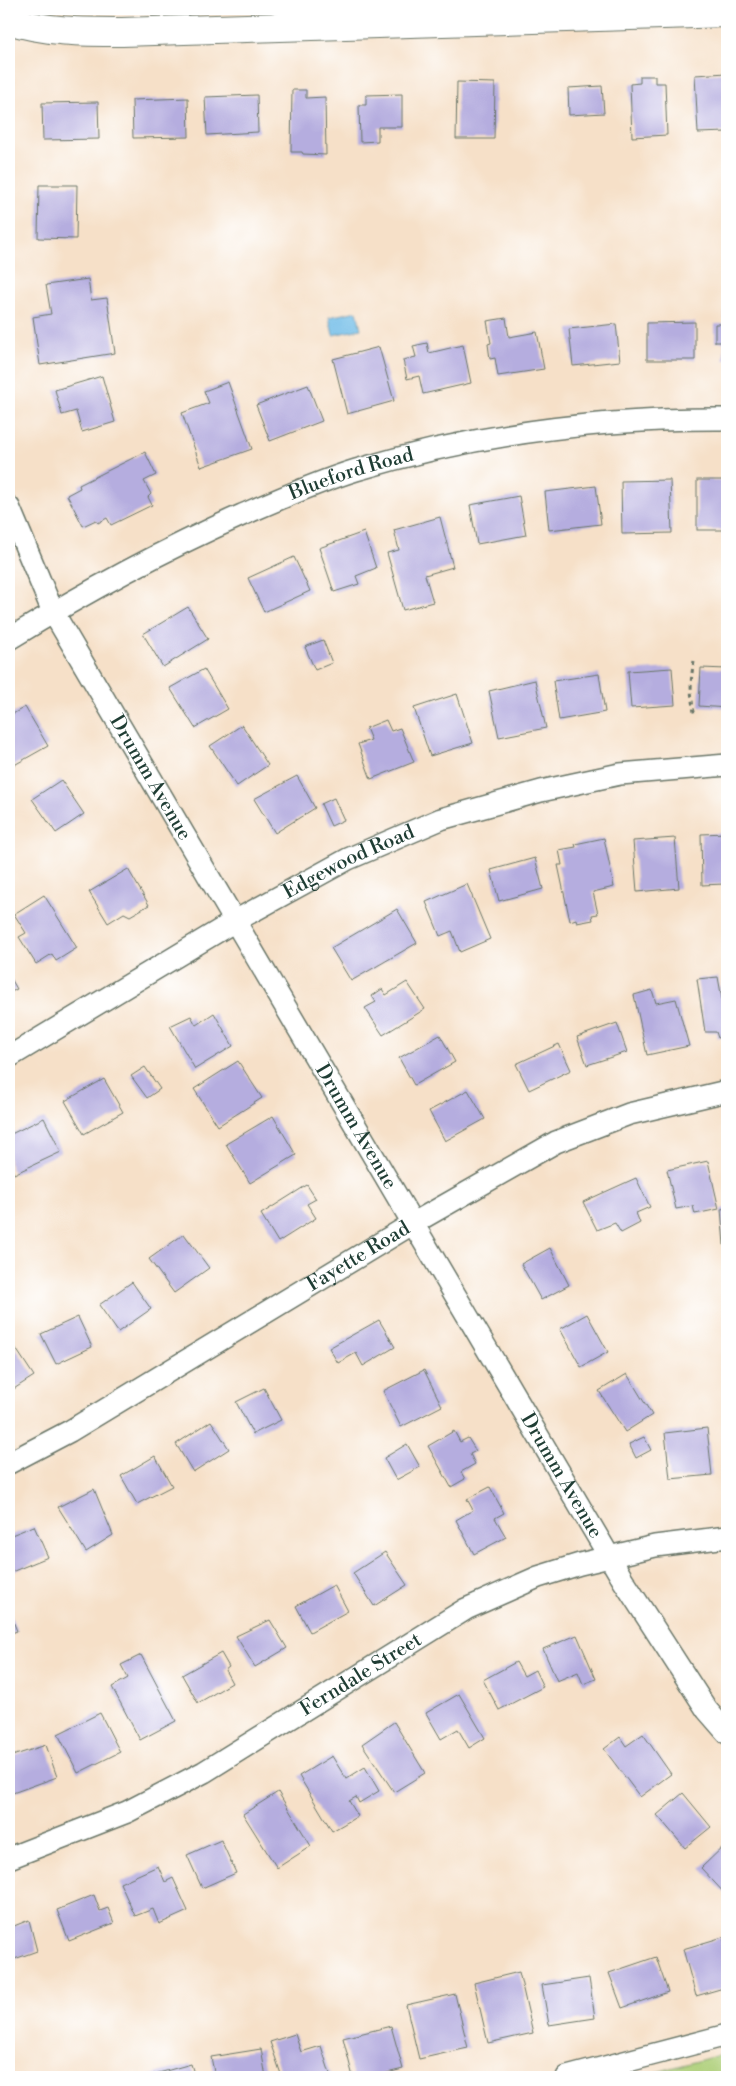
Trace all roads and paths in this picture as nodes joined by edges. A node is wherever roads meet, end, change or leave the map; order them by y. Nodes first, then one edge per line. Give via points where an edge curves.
1 (727, 13) edge
2 (9, 20) edge
3 (727, 419) edge
4 (9, 507) edge
5 (53, 612) junction
6 (9, 640) edge
7 (694, 661) dead end
8 (695, 716) dead end
9 (727, 765) edge
10 (235, 921) junction
11 (9, 1057) edge
12 (727, 1091) edge
13 (412, 1224) junction
14 (9, 1463) edge
15 (727, 1537) edge
16 (610, 1556) junction
17 (727, 1733) edge
18 (9, 1858) edge
19 (727, 2034) edge
20 (567, 2077) edge

1 - 2 main road via 122,32 30,27
3 - 5 street, Blueford Road via 628,421 530,430 448,446 356,470 286,496 166,550
4 - 5 street, Drumm Avenue
5 - 6 street, Blueford Road
5 - 10 street, Drumm Avenue
7 - 8 path via 690,677
9 - 10 street, Edgewood Road via 616,774 441,819 348,859
10 - 11 street, Edgewood Road
10 - 13 street, Drumm Avenue
12 - 13 street, Fayette Road via 629,1114 556,1142
13 - 14 street, Fayette Road via 70,1431
13 - 16 street, Drumm Avenue
15 - 16 street, Ferndale Street via 655,1546
16 - 17 street, Drumm Avenue via 708,1710
16 - 18 street, Ferndale Street via 538,1577 466,1609 204,1772 127,1812
19 - 20 street

